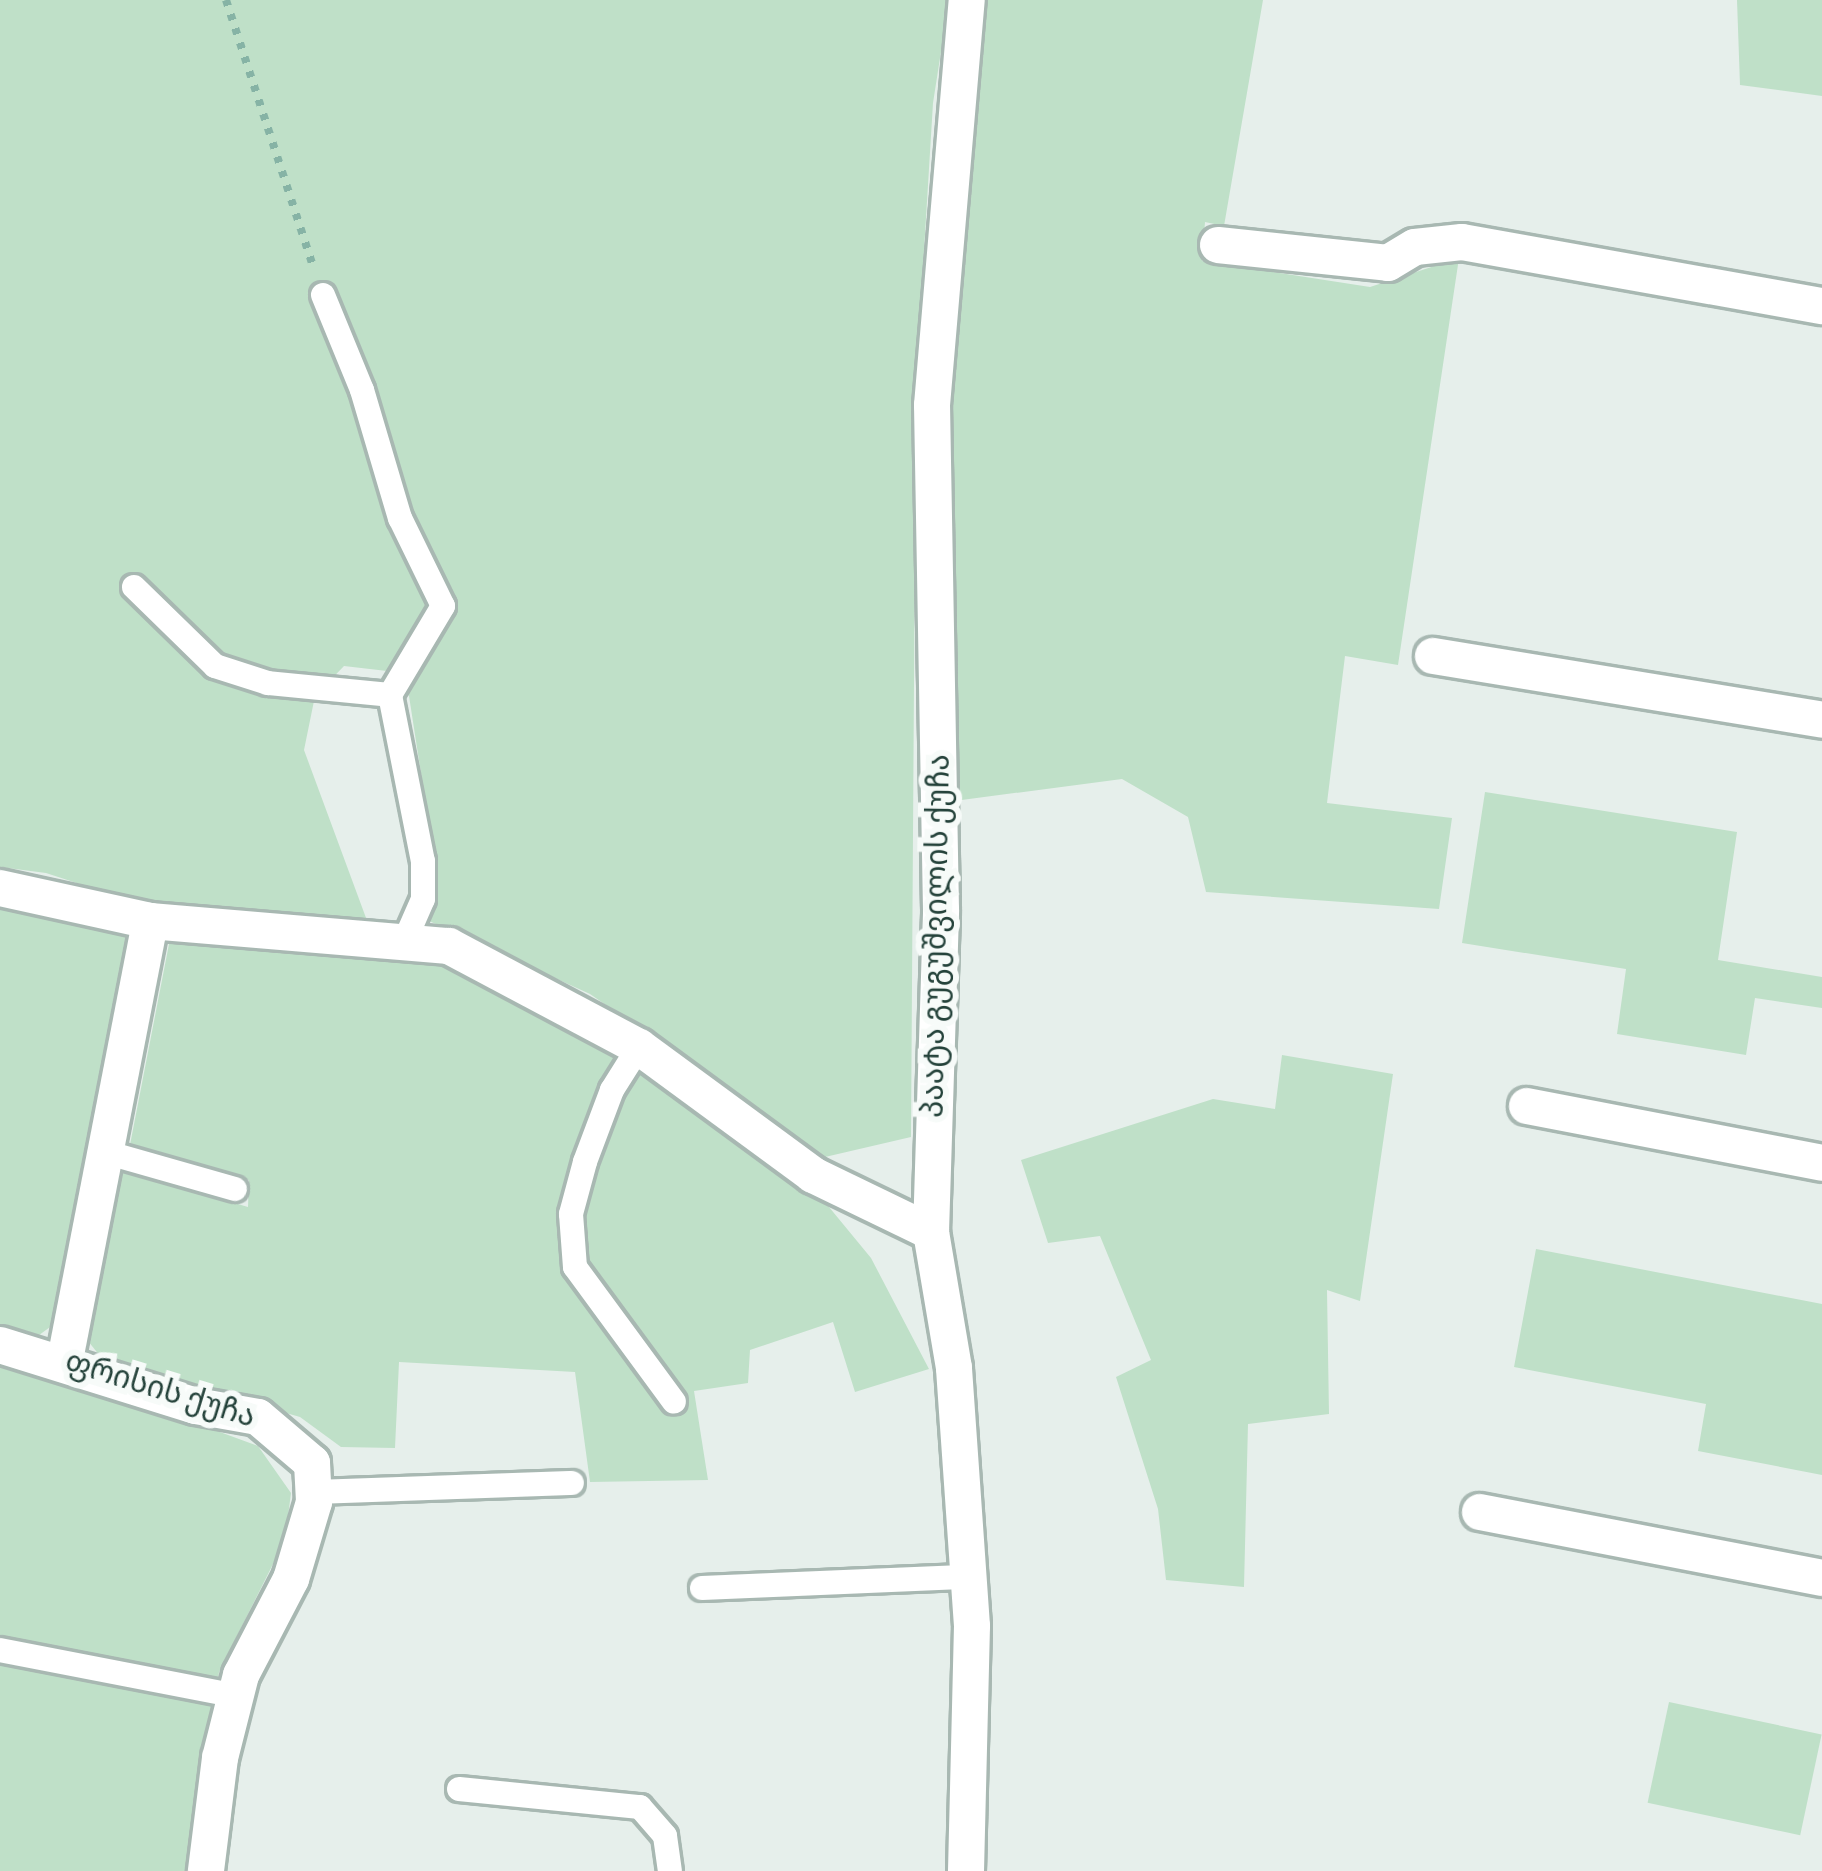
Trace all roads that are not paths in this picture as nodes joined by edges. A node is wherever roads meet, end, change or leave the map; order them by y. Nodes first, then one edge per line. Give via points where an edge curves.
1 (967, 0) edge
2 (1218, 245) dead end
3 (323, 295) road end
4 (1822, 306) edge
5 (134, 587) dead end
6 (1433, 656) dead end
7 (391, 695) junction
8 (1822, 720) edge
9 (0, 888) edge
10 (150, 920) junction
11 (406, 938) junction
12 (639, 1047) junction
13 (1527, 1106) dead end
14 (105, 1152) junction
15 (1822, 1163) edge
16 (236, 1190) dead end
17 (931, 1232) junction
18 (0, 1345) edge
19 (65, 1360) junction
20 (674, 1402) dead end
21 (572, 1483) dead end
22 (313, 1492) junction
23 (1480, 1512) dead end
24 (968, 1577) junction
25 (1822, 1578) edge
26 (702, 1588) dead end
27 (0, 1650) edge
28 (236, 1696) junction
29 (459, 1789) dead end
30 (206, 1871) edge
31 (670, 1871) edge
32 (966, 1871) edge

1 - 17 street, პაატა გუგუშვილის ქუჩა via 932,405 941,910
2 - 4 street via 1388,263 1415,247 1462,242
3 - 7 lane via 362,389 400,518 443,606
5 - 7 lane via 215,666 268,683
6 - 8 street
7 - 11 lane via 423,861 423,899
9 - 10 street
10 - 11 street
10 - 14 street
11 - 12 street via 449,946
12 - 17 street via 813,1174
12 - 20 lane via 612,1090 585,1162 571,1214 575,1267
13 - 15 street
14 - 16 lane
14 - 19 street
17 - 24 street, პაატა გუგუშვილის ქუჩა via 953,1368
18 - 19 street, ფრისის ქუჩა
19 - 22 street, ფრისის ქუჩა via 196,1406 258,1417 312,1463
21 - 22 lane
22 - 28 street via 291,1579
23 - 25 street
24 - 26 lane
24 - 32 street, პაატა გუგუშვილის ქუჩა
27 - 28 lane
28 - 30 street
29 - 31 lane via 640,1807 665,1836

